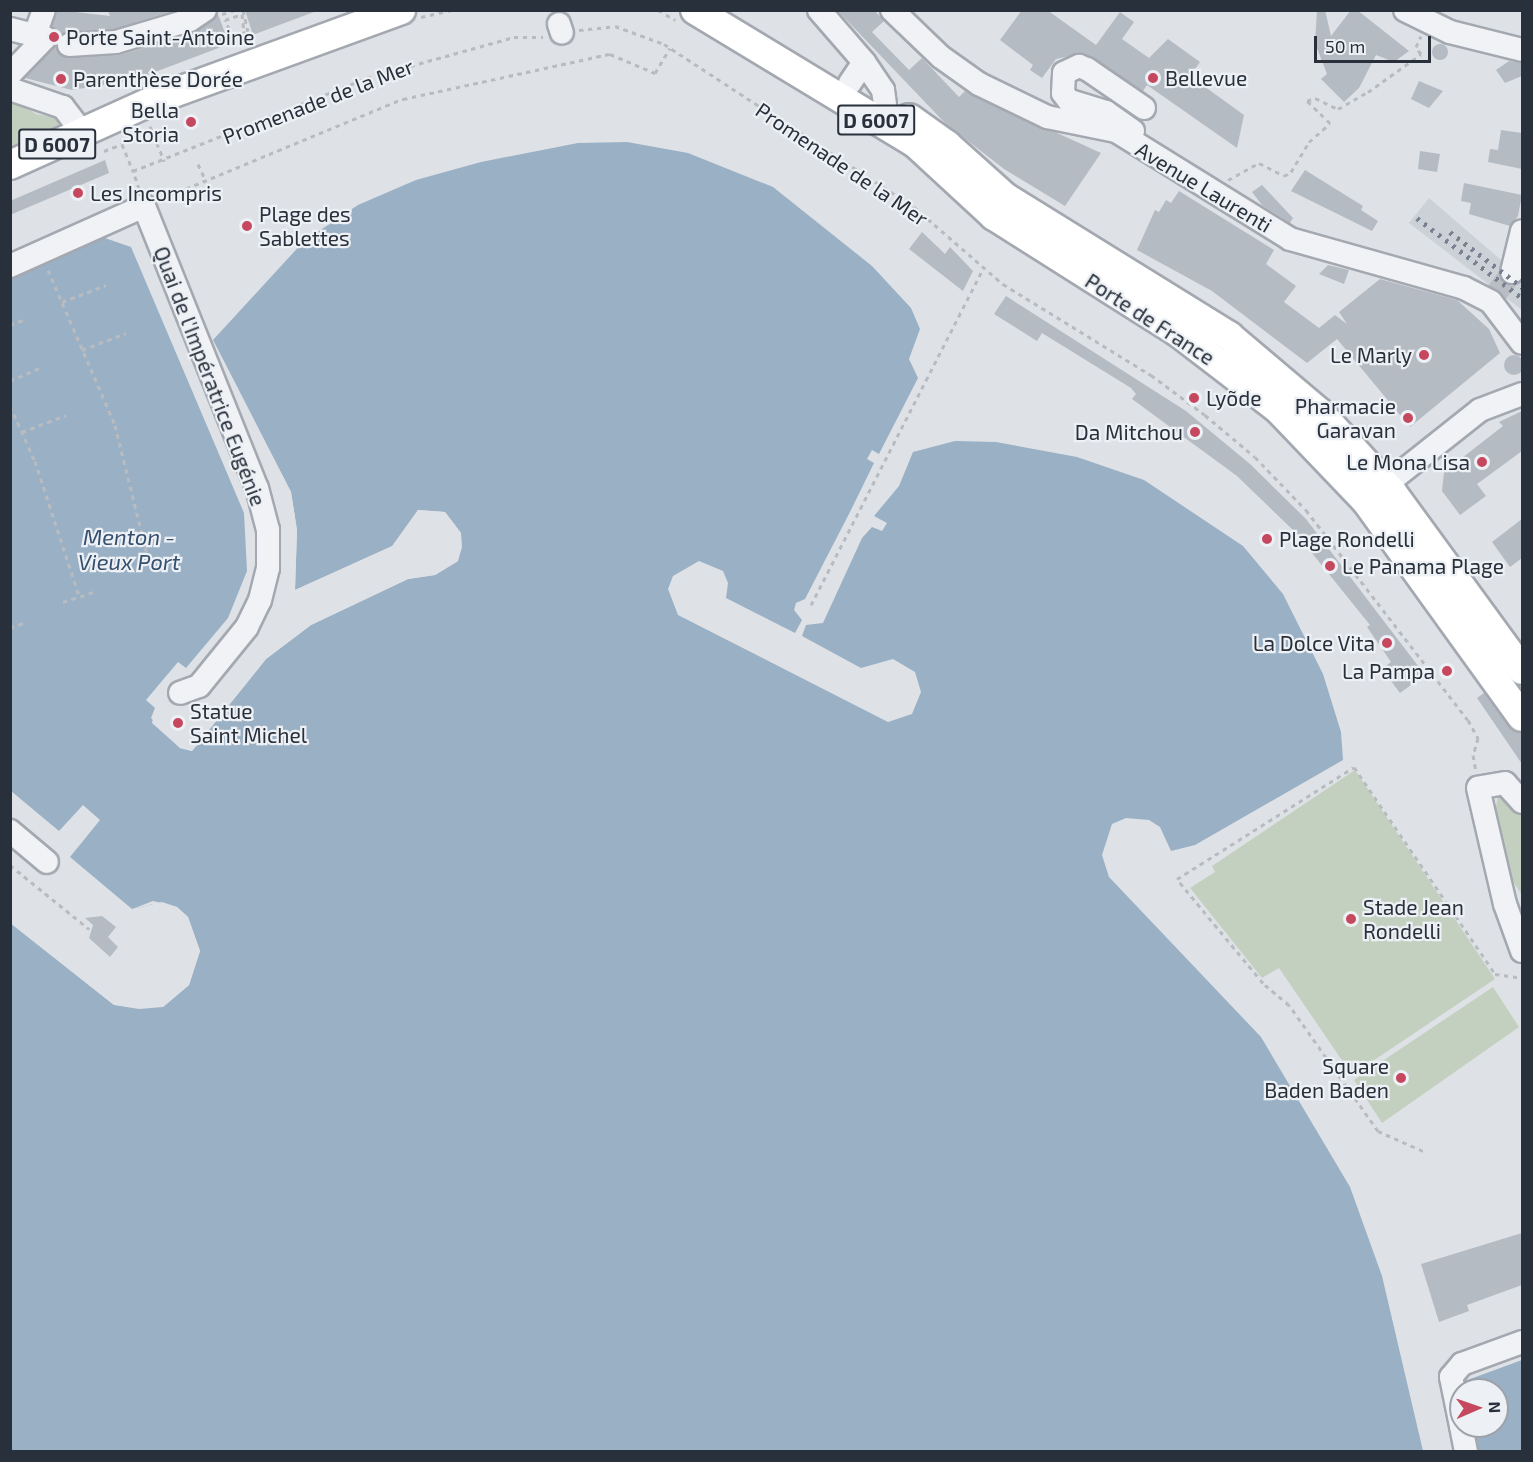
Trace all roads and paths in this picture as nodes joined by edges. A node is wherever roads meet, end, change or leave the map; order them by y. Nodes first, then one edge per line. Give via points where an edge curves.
1 (76, 10) edge
2 (100, 10) edge
3 (234, 10) edge
4 (401, 10) edge
5 (658, 10) edge
6 (731, 10) edge
7 (819, 10) edge
8 (892, 10) edge
9 (1405, 10) edge
10 (242, 12) edge
11 (214, 13) edge
12 (689, 18) edge
13 (10, 24) edge
14 (43, 24) edge
15 (10, 29) edge
16 (1450, 32) junction
17 (69, 45) dead end
18 (670, 48) junction
19 (1522, 50) edge
20 (248, 52) dead end
21 (10, 67) edge
22 (857, 73) junction
23 (10, 89) edge
24 (1144, 108) dead end
25 (75, 123) dead end
26 (149, 124) dead end
27 (104, 137) junction
28 (164, 161) junction
29 (198, 164) dead end
30 (10, 165) edge
31 (1172, 167) junction
32 (133, 171) junction
33 (205, 180) junction
34 (1216, 195) junction
35 (144, 206) junction
36 (1522, 231) edge
37 (43, 260) dead end
38 (10, 266) edge
39 (983, 269) junction
40 (1512, 272) tunnel mouth
41 (106, 285) dead end
42 (62, 302) junction
43 (23, 320) dead end
44 (10, 325) edge
45 (126, 333) dead end
46 (1522, 343) edge
47 (82, 350) junction
48 (43, 366) dead end
49 (10, 381) edge
50 (1522, 394) edge
51 (10, 406) edge
52 (66, 415) dead end
53 (22, 432) junction
54 (1375, 492) junction
55 (149, 562) dead end
56 (96, 591) dead end
57 (79, 596) junction
58 (63, 602) dead end
59 (811, 605) dead end
60 (27, 622) dead end
61 (10, 628) edge
62 (1522, 670) edge
63 (180, 693) dead end
64 (1522, 717) edge
65 (1478, 788) junction
66 (1522, 802) edge
67 (10, 831) edge
68 (47, 862) dead end
69 (10, 865) edge
70 (1519, 920) edge
71 (89, 929) dead end
72 (1522, 951) edge
73 (1522, 978) edge
74 (1423, 1151) dead end
75 (1522, 1342) edge
76 (1451, 1378) edge

1 - 2 path
3 - 11 path
4 - 27 main road, D 6007 via 251,62
5 - 12 path
6 - 22 main road, Porte de France / D 6007
7 - 22 street
8 - 31 street, Avenue Laurenti via 941,57 979,84 1047,117 1116,132
9 - 16 street
10 - 10 path, bridge via 225,20 233,37 248,31
10 - 20 path
11 - 17 street via 116,42
12 - 54 main road, Porte de France / D 6007 via 915,143 994,216 1179,333 1278,409
13 - 14 street
15 - 21 street via 45,38 12,72
16 - 19 street
16 - 34 path via 1448,42 1421,36 1416,47 1420,54 1338,108 1315,98 1307,101 1330,123 1309,142 1291,172 1284,176 1259,163 1231,176
18 - 28 path, Promenade de la Mer via 637,31 615,26 560,28 514,37 367,78
18 - 33 path via 655,73 610,54 403,99
18 - 39 path, Promenade de la Mer via 914,207
22 - 54 main road, Porte de France / D 6007 via 885,104 947,144 1005,197 1229,336 1320,413
23 - 25 street via 63,107
24 - 31 street via 1087,69 1078,66 1064,73 1063,93 1069,101 1118,119 1161,152
26 - 28 path
27 - 30 main road, D 6007
27 - 32 path via 122,144
28 - 32 path, Promenade de la Mer
29 - 33 path
31 - 34 street, Avenue Laurenti
32 - 35 path
33 - 35 path
34 - 46 street, Avenue Laurenti via 1290,239 1493,298
35 - 38 street
35 - 63 street, Quai de l'Impératrice Eugénie via 257,488 268,530 268,568 247,627 199,686
36 - 40 street
37 - 42 path
39 - 59 path
39 - 65 path, Promenade de la Mer via 1205,415 1255,457 1306,510 1468,720 1478,738 1473,755
41 - 42 path
42 - 47 path
43 - 44 path
45 - 47 path
47 - 55 path via 115,425
48 - 49 path
50 - 54 street via 1480,410
51 - 53 path
52 - 53 path
53 - 57 path
54 - 62 main road, Porte de France / D 6007
54 - 64 main road, Porte de France / D 6007
56 - 57 path
57 - 58 path
60 - 61 path
65 - 66 street via 1505,783
65 - 70 street via 1505,904
67 - 68 street
69 - 71 path
70 - 72 street
73 - 74 path via 1496,974 1354,767 1177,879 1263,983 1289,1005 1378,1131
75 - 76 street via 1462,1364

